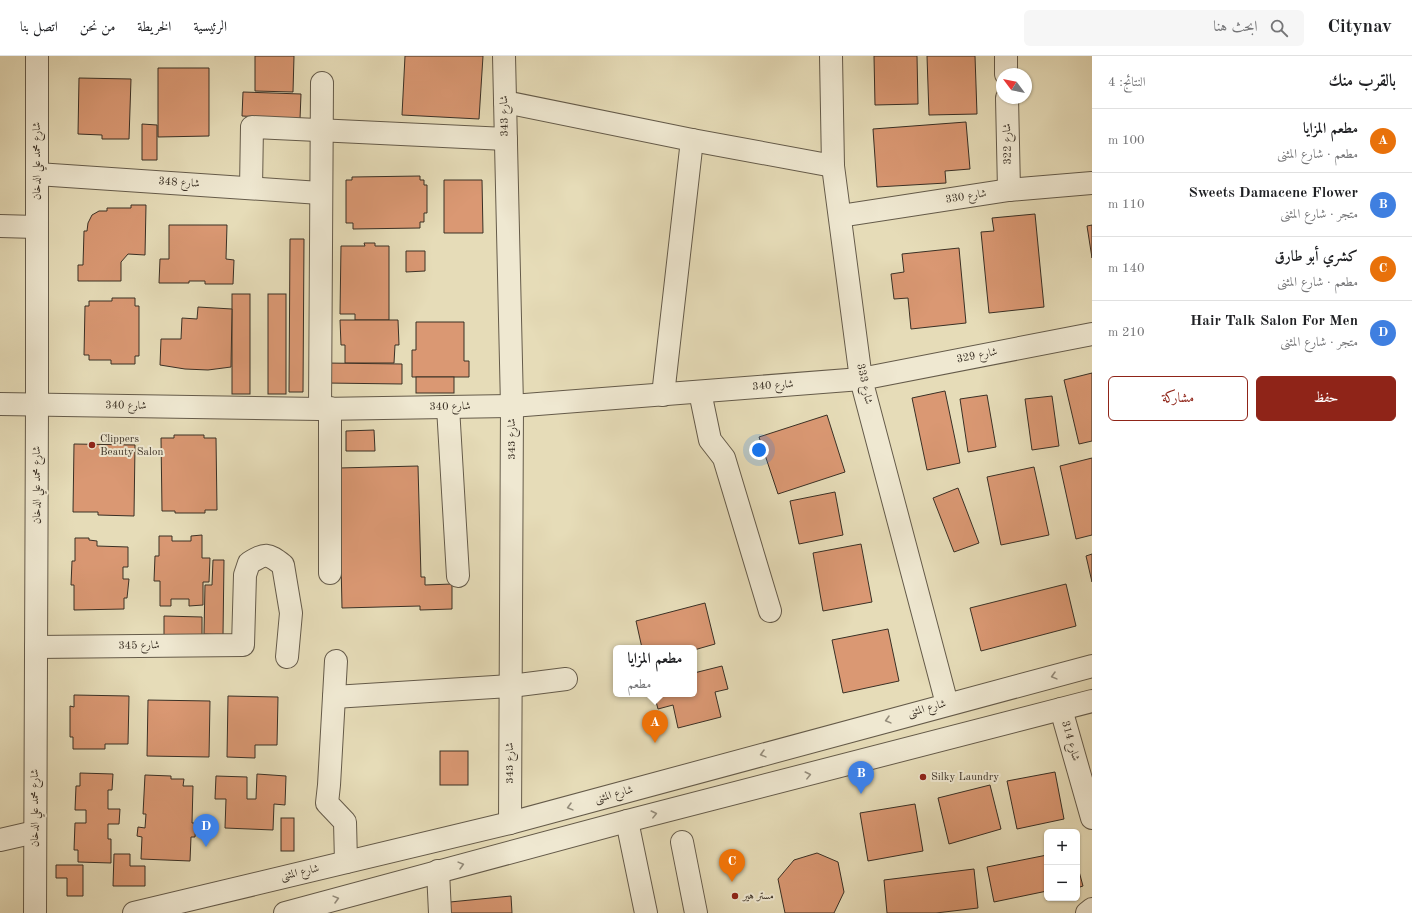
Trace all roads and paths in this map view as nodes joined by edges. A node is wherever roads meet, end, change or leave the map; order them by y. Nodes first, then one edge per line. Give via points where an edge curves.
1 (37, 56) edge
2 (504, 56) edge
3 (831, 56) edge
4 (1006, 56) edge
5 (1006, 68) edge
6 (322, 83) dead end
7 (505, 102) junction
8 (1007, 104) edge
9 (321, 130) junction
10 (506, 139) junction
11 (692, 140) junction
12 (833, 166) junction
13 (37, 174) junction
14 (1092, 183) edge
15 (251, 188) junction
16 (1009, 190) junction
17 (320, 193) junction
18 (840, 216) junction
19 (0, 226) edge
20 (36, 227) junction
21 (1092, 334) edge
22 (861, 379) junction
23 (700, 392) junction
24 (662, 394) junction
25 (0, 404) edge
26 (37, 405) junction
27 (512, 406) junction
28 (448, 407) junction
29 (325, 408) junction
30 (330, 573) dead end
31 (458, 576) dead end
32 (770, 611) dead end
33 (36, 647) junction
34 (287, 658) dead end
35 (336, 661) dead end
36 (1092, 666) edge
37 (566, 679) dead end
38 (511, 686) junction
39 (334, 697) junction
40 (1092, 701) edge
41 (947, 704) junction
42 (1061, 710) junction
43 (1092, 818) edge
44 (627, 821) junction
45 (510, 823) junction
46 (35, 832) junction
47 (0, 840) edge
48 (682, 842) dead end
49 (346, 862) junction
50 (438, 871) junction
51 (1092, 909) edge
52 (35, 913) edge
53 (134, 913) edge
54 (284, 913) edge
55 (440, 913) edge
56 (646, 913) edge
57 (696, 913) edge
58 (1087, 913) edge

1 - 13 street, شارع محمد علي الدخان
2 - 7 street, شارع 343
3 - 12 street, شارع 333
4 - 5 street
6 - 9 street
7 - 10 street, شارع 343
7 - 11 street
8 - 16 street, شارع 322
9 - 10 street
9 - 15 street via 252,127
9 - 17 street
10 - 27 street, شارع 343
11 - 12 street
11 - 24 street
12 - 18 street, شارع 333
13 - 15 street, شارع 348
13 - 20 street, شارع محمد علي الدخان
14 - 16 street, شارع 330
15 - 17 street, شارع 348
16 - 18 street, شارع 330
17 - 29 street
18 - 22 street, شارع 333
19 - 20 street
20 - 26 street, شارع محمد علي الدخان
21 - 22 street, شارع 329
22 - 23 street, شارع 340
22 - 41 street, شارع 333
23 - 24 street, شارع 340
23 - 32 street via 710,440 724,458
24 - 27 street, شارع 340
25 - 26 street, شارع 340
26 - 29 street, شارع 340
26 - 33 street, شارع محمد علي الدخان
27 - 28 street, شارع 340
27 - 38 street, شارع 343
28 - 29 street, شارع 340
28 - 31 street
29 - 30 street
33 - 34 street, شارع 345 via 242,645 245,575 249,562 263,555 272,557 283,565 291,613
33 - 46 street, شارع محمد علي الدخان
35 - 39 street
36 -> 41 street, شارع المثنى
37 - 38 street
38 - 39 street
38 - 45 street, شارع 343
39 - 49 street via 327,803 345,822
40 - 42 street
41 -> 45 street, شارع المثنى
42 - 43 street, شارع 314
44 -> 42 street
50 -> 44 street
44 - 56 street
45 - 49 street, شارع المثنى
46 - 47 street
46 - 52 street, شارع محمد علي الدخان
48 - 57 street
49 - 53 street, شارع المثنى
54 -> 50 street
50 - 55 street
51 - 58 street

